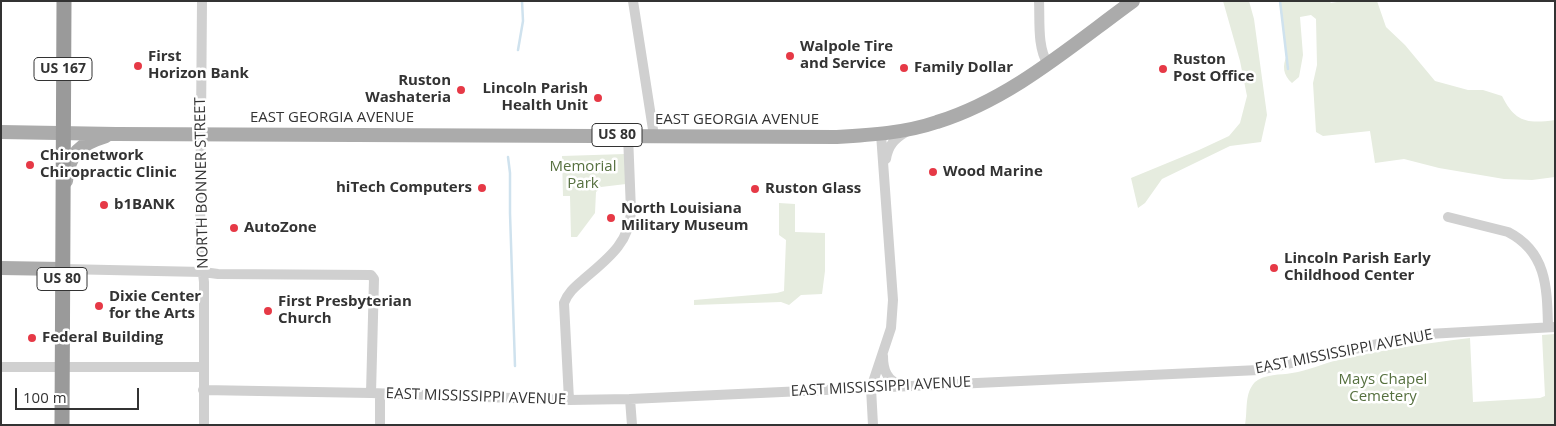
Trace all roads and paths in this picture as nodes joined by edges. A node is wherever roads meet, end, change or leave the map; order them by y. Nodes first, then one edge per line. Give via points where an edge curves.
1 (64, 1) edge
2 (202, 1) edge
3 (633, 1) edge
4 (1039, 1) edge
5 (1133, 1) edge
6 (1048, 64) junction
7 (918, 127) junction
8 (1, 132) edge
9 (63, 132) junction
10 (116, 134) junction
11 (201, 134) junction
12 (881, 134) junction
13 (628, 135) junction
14 (654, 136) junction
15 (884, 183) junction
16 (63, 204) junction
17 (1448, 217) dead end
18 (1, 268) edge
19 (62, 269) junction
20 (203, 272) junction
21 (1552, 327) edge
22 (883, 352) junction
23 (1, 367) edge
24 (62, 367) junction
25 (204, 367) junction
26 (910, 386) junction
27 (871, 388) junction
28 (204, 390) junction
29 (376, 393) junction
30 (630, 399) junction
31 (569, 400) junction
32 (62, 425) edge
33 (204, 425) edge
34 (380, 425) edge
35 (632, 425) edge
36 (873, 425) edge

1 - 9 highway, US 167
2 - 11 street, NORTH BONNER STREET
3 - 14 street
4 - 6 street via 1041,49
5 - 6 main road, EAST GEORGIA AVENUE / US 80
6 - 7 main road, EAST GEORGIA AVENUE / US 80 via 973,109
7 - 12 main road, EAST GEORGIA AVENUE / US 80
7 - 15 street via 895,139 889,147
8 - 9 main road, US 80
9 - 10 main road, EAST GEORGIA AVENUE / US 80
9 - 16 highway, US 80
10 - 11 main road, EAST GEORGIA AVENUE / US 80
10 - 16 main road via 94,140 76,151 66,175
11 - 13 main road, EAST GEORGIA AVENUE / US 80
11 - 20 street, NORTH BONNER STREET via 200,258
12 - 14 main road, EAST GEORGIA AVENUE / US 80 via 836,137
12 - 15 street
13 - 14 main road, EAST GEORGIA AVENUE / US 80
13 - 31 street via 631,220 626,234 610,256 573,288 564,303
15 - 22 street via 893,300 891,328
16 - 19 highway, US 80
17 - 21 street via 1508,232 1528,247 1539,262 1545,281
18 - 19 main road
19 - 20 street
19 - 24 highway, US 80
20 - 25 street, NORTH BONNER STREET
20 - 29 street via 371,275 374,280
21 - 26 street, EAST MISSISSIPPI AVENUE via 1428,334 1259,370
22 - 26 street via 884,371 889,378
22 - 27 street
23 - 24 street
24 - 25 street
24 - 32 highway, US 80
25 - 28 street, NORTH BONNER STREET
26 - 27 street, EAST MISSISSIPPI AVENUE
27 - 30 street, EAST MISSISSIPPI AVENUE
27 - 36 street
28 - 29 street, EAST MISSISSIPPI AVENUE
28 - 33 street, NORTH BONNER STREET
29 - 31 street, EAST MISSISSIPPI AVENUE
29 - 34 street
30 - 31 street, EAST MISSISSIPPI AVENUE
30 - 35 street

